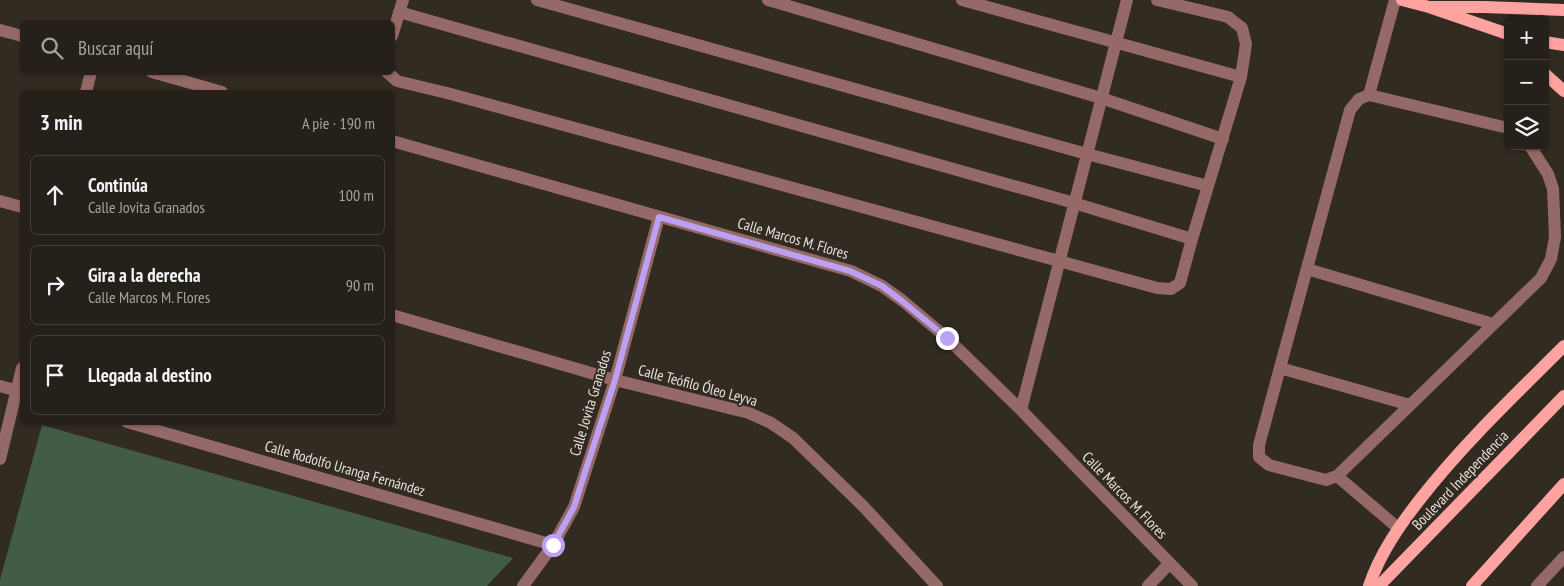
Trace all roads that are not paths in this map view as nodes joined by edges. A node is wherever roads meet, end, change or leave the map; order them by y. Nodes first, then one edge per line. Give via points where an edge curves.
1 (537, 0) edge
2 (768, 0) edge
3 (962, 0) edge
4 (1127, 0) edge
5 (1157, 0) edge
6 (1395, 0) edge
7 (1402, 0) edge
8 (401, 6) edge
9 (1429, 7) junction
10 (1564, 10) edge
11 (395, 26) edge
12 (1483, 26) junction
13 (0, 30) edge
14 (1504, 33) edge
15 (20, 35) edge
16 (1504, 41) edge
17 (1116, 43) junction
18 (1549, 43) edge
19 (1564, 45) edge
20 (89, 75) edge
21 (162, 75) edge
22 (390, 75) edge
23 (1241, 77) junction
24 (1549, 78) edge
25 (86, 90) edge
26 (215, 90) edge
27 (1564, 91) edge
28 (1370, 95) junction
29 (1101, 98) junction
30 (1504, 127) edge
31 (1222, 139) junction
32 (395, 142) edge
33 (1533, 150) edge
34 (1087, 154) junction
35 (1208, 186) junction
36 (0, 202) edge
37 (1074, 203) junction
38 (20, 207) edge
39 (659, 217) junction
40 (1192, 239) junction
41 (1059, 260) junction
42 (1307, 269) junction
43 (395, 316) edge
44 (1493, 324) junction
45 (1564, 346) edge
46 (1280, 368) junction
47 (615, 380) junction
48 (0, 386) edge
49 (20, 392) edge
50 (1564, 396) edge
51 (1410, 405) junction
52 (1021, 410) junction
53 (137, 425) edge
54 (0, 459) edge
55 (1337, 476) junction
56 (1564, 484) edge
57 (1398, 528) junction
58 (553, 545) junction
59 (1564, 557) edge
60 (1169, 564) junction
61 (932, 584) edge
62 (523, 586) edge
63 (1148, 586) edge
64 (1192, 586) edge
65 (1370, 586) edge
66 (1379, 586) edge
67 (1472, 586) edge
68 (1537, 586) edge

1 - 34 street
2 - 29 street
3 - 17 street
4 - 17 street
5 - 23 street via 1228,17 1242,28 1246,44
6 - 28 street
7 - 9 main road
8 - 11 street
8 - 37 street
9 - 10 main road
9 - 12 main road
12 - 14 main road
12 - 16 main road
13 - 15 street
17 - 23 street
17 - 29 street
18 - 19 main road
20 - 25 street
21 - 26 street
22 - 41 street via 396,81
23 - 31 street
24 - 27 main road
28 - 30 street
28 - 42 street via 1359,99 1350,110
29 - 31 street
29 - 34 street
31 - 35 street
32 - 39 street, Calle Marcos M. Flores
33 - 44 street via 1548,174 1553,189 1555,237 1550,259 1541,278
34 - 35 street
34 - 37 street
35 - 40 street
36 - 38 street
37 - 40 street
37 - 41 street
39 - 47 street, Calle Jovita Granados
39 - 52 street, Calle Marcos M. Flores via 850,271 882,286 947,338
40 - 41 street via 1180,283 1171,289 1157,288
41 - 52 street
42 - 44 street
42 - 46 street
43 - 47 street, Calle Teófilo Óleo Leyva
44 - 51 street
45 - 57 main road via 1471,438
46 - 51 street
46 - 55 street via 1259,445 1259,457 1269,465 1326,480
47 - 58 street, Calle Jovita Granados via 574,507
47 - 61 street, Calle Teófilo Óleo Leyva via 749,412 772,423 793,438 864,506
48 - 49 street
49 - 54 street
50 - 66 main road, Boulevard Independencia
51 - 55 street
52 - 60 street, Calle Marcos M. Flores
53 - 58 street, Calle Rodolfo Uranga Fernández
55 - 57 street
56 - 67 main road
57 - 65 main road
58 - 62 street, Calle Jovita Granados
59 - 68 street
60 - 63 street
60 - 64 street, Calle Marcos M. Flores

